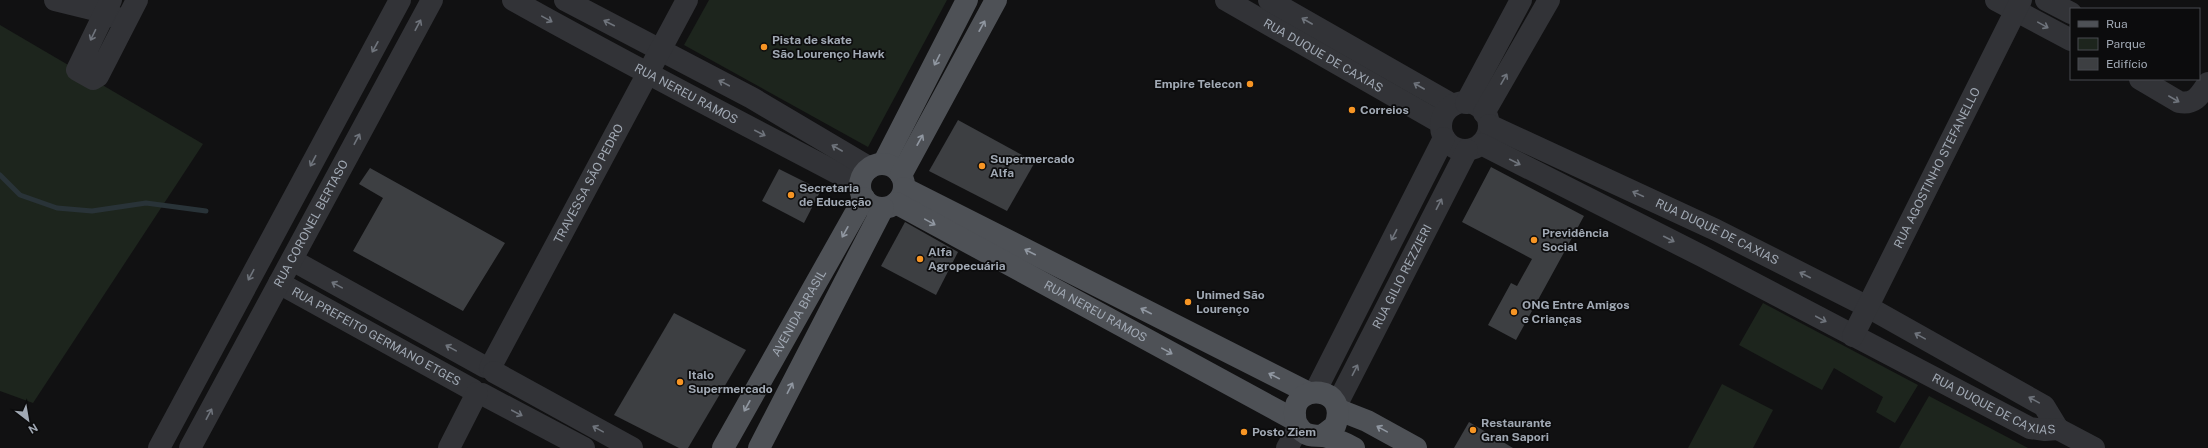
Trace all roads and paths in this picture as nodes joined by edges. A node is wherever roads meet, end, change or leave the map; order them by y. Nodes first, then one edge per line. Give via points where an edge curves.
1 (55, 0) edge
2 (137, 0) edge
3 (400, 0) edge
4 (432, 0) edge
5 (513, 0) edge
6 (565, 0) edge
7 (687, 0) edge
8 (967, 0) edge
9 (996, 0) edge
10 (1226, 0) edge
11 (1269, 0) edge
12 (1520, 0) edge
13 (1549, 0) edge
14 (1996, 0) edge
15 (2046, 0) edge
16 (2018, 5) edge
17 (108, 6) edge
18 (2070, 12) edge
19 (126, 21) junction
20 (2070, 39) edge
21 (661, 49) junction
22 (648, 72) junction
23 (2142, 80) edge
24 (2208, 84) edge
25 (752, 98) junction
26 (345, 101) junction
27 (1459, 104) junction
28 (369, 115) junction
29 (738, 121) junction
30 (1442, 131) junction
31 (1480, 133) junction
32 (883, 186) junction
33 (1716, 230) junction
34 (1702, 256) junction
35 (292, 260) junction
36 (279, 283) junction
37 (1868, 307) junction
38 (1853, 336) junction
39 (490, 369) junction
40 (478, 392) junction
41 (1312, 392) junction
42 (1338, 407) junction
43 (2058, 429) junction
44 (1307, 433) edge
45 (163, 440) edge
46 (191, 446) edge
47 (449, 448) edge
48 (584, 448) edge
49 (632, 448) edge
50 (723, 448) edge
51 (759, 448) edge
52 (1287, 448) edge
53 (1354, 448) edge
54 (1416, 448) edge
55 (2094, 448) edge

1 - 17 street
2 - 19 street
3 -> 26 street
28 -> 4 street, RUA CORONEL BERTASO
5 -> 22 street, RUA NEREU RAMOS via 604,51
21 -> 6 street, RUA NEREU RAMOS
7 - 21 street, TRAVESSA SÃO PEDRO
8 -> 32 main road, AVENIDA BRASIL
32 -> 9 main road, AVENIDA BRASIL
10 - 30 street, RUA DUQUE DE CAXIAS
27 -> 11 street, RUA DUQUE DE CAXIAS
12 - 27 street
31 -> 13 street, RUA GILIO REZZIERI
14 - 16 street
15 - 18 street
16 -> 20 street
16 - 37 street, RUA AGOSTINHO STEFANELLO
17 - 19 street
17 -> 19 street via 78,66 79,73 93,79 98,76
21 - 22 street, TRAVESSA SÃO PEDRO
25 -> 21 street, RUA NEREU RAMOS
22 - 29 street, RUA NEREU RAMOS
22 - 39 street, TRAVESSA SÃO PEDRO
23 -> 24 street via 2179,102 2186,103 2197,100
25 - 29 street
32 -> 25 street, RUA NEREU RAMOS
26 - 28 street
26 -> 45 street
27 - 30 street via 1447,110
27 - 31 street via 1476,105
35 -> 28 street, RUA CORONEL BERTASO
29 -> 32 street, RUA NEREU RAMOS
30 - 31 street via 1454,147
30 -> 41 street
33 -> 31 street, RUA DUQUE DE CAXIAS
31 -> 34 street, RUA DUQUE DE CAXIAS
42 -> 31 street, RUA GILIO REZZIERI
41 -> 32 main road, RUA NEREU RAMOS
32 -> 44 main road, RUA NEREU RAMOS
32 -> 50 main road, AVENIDA BRASIL
51 -> 32 main road, AVENIDA BRASIL
33 - 34 street
37 -> 33 street, RUA DUQUE DE CAXIAS
34 -> 38 street, RUA DUQUE DE CAXIAS
35 - 36 street, RUA CORONEL BERTASO
39 -> 35 street
36 - 40 street, RUA PREFEITO GERMANO ETGES
46 -> 36 street, RUA CORONEL BERTASO
37 - 38 street, RUA AGOSTINHO STEFANELLO
43 -> 37 street, RUA DUQUE DE CAXIAS via 2044,406
38 - 43 street, RUA DUQUE DE CAXIAS via 2030,428
39 - 40 street via 498,382 496,387 488,394
49 -> 39 street
40 - 47 street
40 -> 48 street, RUA PREFEITO GERMANO ETGES
41 - 42 main road via 1328,395
41 - 44 main road via 1302,397 1294,412
42 - 44 main road via 1335,426
54 -> 42 main road
43 - 55 street
44 - 52 street
44 - 53 main road, RUA NEREU RAMOS
45 - 46 street

